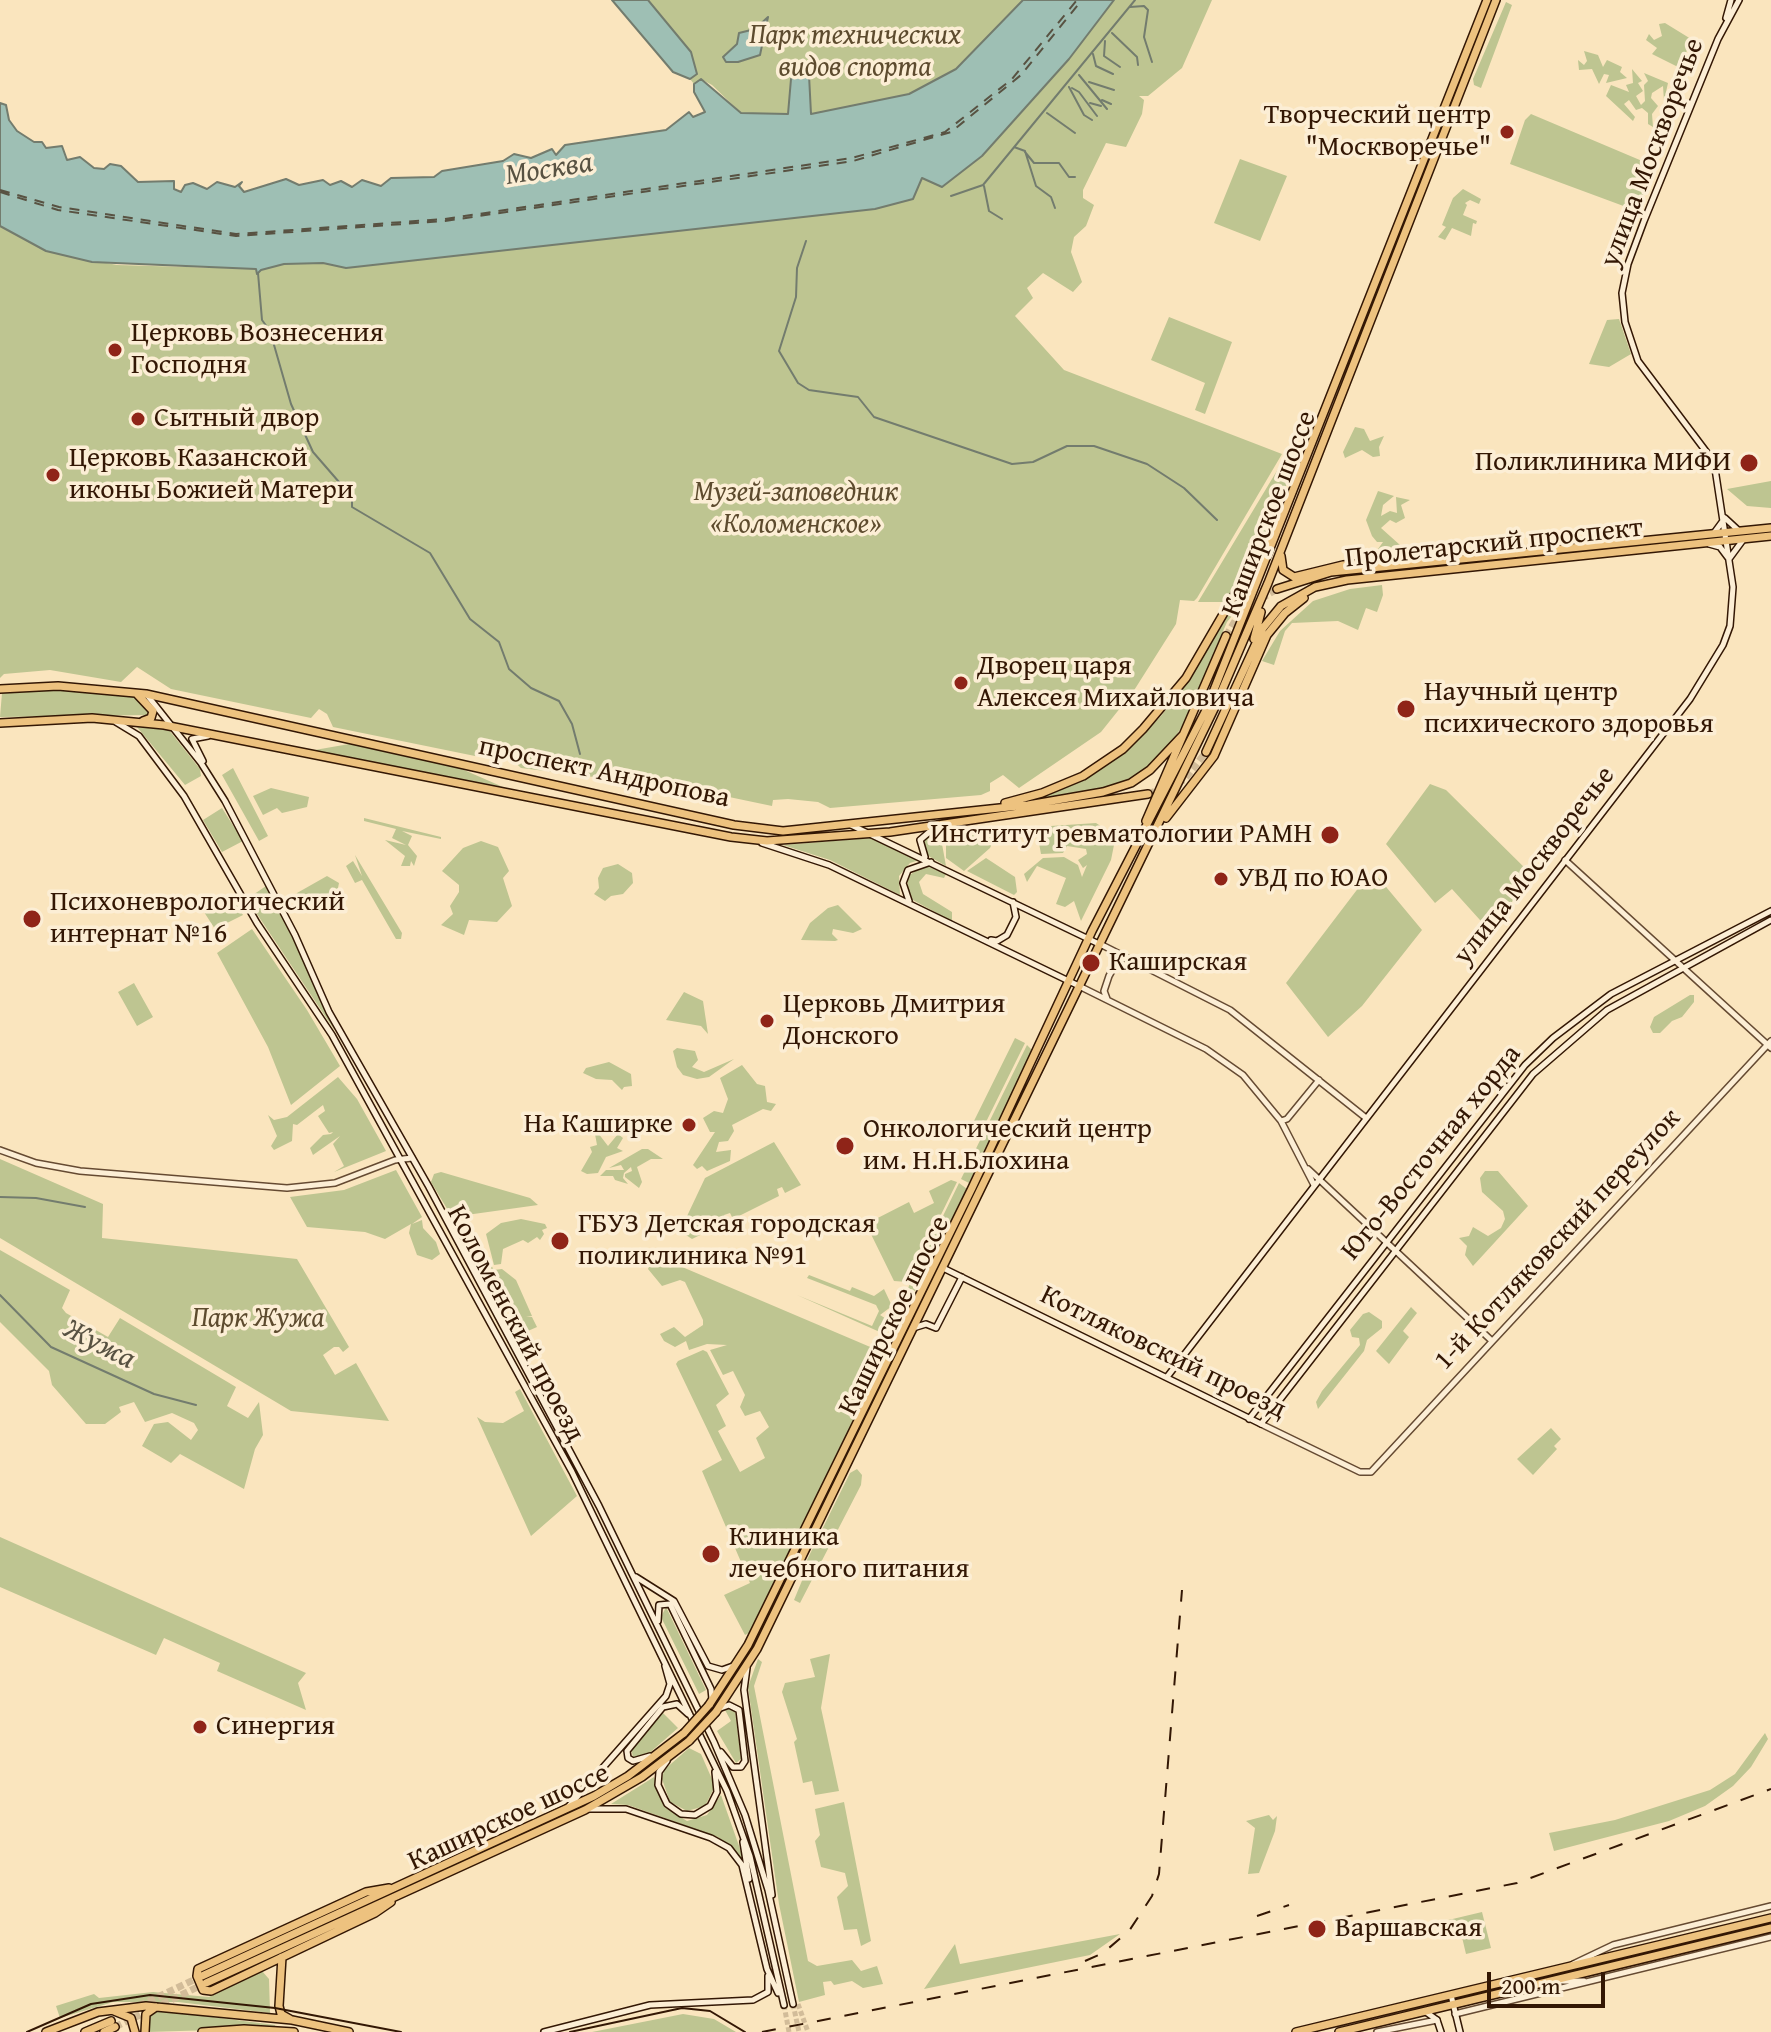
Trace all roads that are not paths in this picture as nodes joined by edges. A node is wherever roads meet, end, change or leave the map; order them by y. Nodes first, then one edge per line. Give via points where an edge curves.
1 (1487, 0) edge
2 (1496, 0) edge
3 (1731, 0) edge
4 (1739, 0) edge
5 (1726, 21) junction
6 (1282, 512) junction
7 (1725, 518) junction
8 (1771, 528) edge
9 (1743, 535) junction
10 (1771, 536) edge
11 (1727, 537) junction
12 (1708, 540) junction
13 (1283, 543) junction
14 (1729, 559) junction
15 (1434, 561) junction
16 (1268, 583) junction
17 (1334, 583) junction
18 (1277, 589) tunnel mouth
19 (1226, 636) tunnel mouth
20 (1251, 652) junction
21 (3, 690) edge
22 (134, 692) junction
23 (146, 694) junction
24 (109, 720) junction
25 (0, 721) edge
26 (137, 722) junction
27 (173, 728) junction
28 (1183, 735) junction
29 (208, 736) junction
30 (1206, 752) tunnel mouth
31 (205, 770) junction
32 (1148, 794) tunnel mouth
33 (975, 811) junction
34 (887, 818) junction
35 (848, 824) junction
36 (943, 825) junction
37 (1157, 829) junction
38 (890, 832) junction
39 (872, 834) junction
40 (745, 839) junction
41 (1135, 849) junction
42 (1565, 860) junction
43 (933, 862) junction
44 (1013, 901) junction
45 (912, 905) junction
46 (1771, 911) edge
47 (1771, 920) edge
48 (984, 939) junction
49 (1088, 939) junction
50 (1099, 944) junction
51 (1127, 957) junction
52 (1675, 959) junction
53 (1683, 966) junction
54 (1069, 981) junction
55 (1079, 986) junction
56 (1107, 1000) junction
57 (1770, 1044) edge
58 (1319, 1080) junction
59 (1366, 1118) junction
60 (1281, 1121) junction
61 (0, 1150) edge
62 (412, 1158) junction
63 (402, 1159) junction
64 (1304, 1166) junction
65 (1320, 1178) junction
66 (1314, 1185) junction
67 (1386, 1241) junction
68 (1394, 1249) junction
69 (943, 1268) junction
70 (932, 1271) junction
71 (962, 1277) junction
72 (481, 1292) junction
73 (487, 1304) junction
74 (913, 1328) junction
75 (1492, 1341) junction
76 (1167, 1377) junction
77 (1249, 1419) junction
78 (1261, 1424) junction
79 (1376, 1466) joint
80 (623, 1556) junction
81 (660, 1630) junction
82 (657, 1642) junction
83 (740, 1660) junction
84 (748, 1666) junction
85 (710, 1704) junction
86 (717, 1710) junction
87 (694, 1721) junction
88 (714, 1742) junction
89 (669, 1745) junction
90 (709, 1752) junction
91 (674, 1754) junction
92 (565, 1810) junction
93 (585, 1810) junction
94 (740, 1825) junction
95 (402, 1889) junction
96 (753, 1904) junction
97 (1771, 1906) edge
98 (1771, 1918) edge
99 (776, 1924) junction
100 (1771, 1928) edge
101 (1771, 1937) edge
102 (286, 1954) junction
103 (260, 1968) junction
104 (1567, 1968) junction
105 (767, 1969) junction
106 (204, 1979) tunnel mouth
107 (1596, 1981) junction
108 (1549, 1982) junction
109 (1451, 1995) junction
110 (796, 2004) tunnel mouth
111 (158, 2006) junction
112 (110, 2010) junction
113 (1454, 2010) junction
114 (1425, 2012) junction
115 (264, 2017) junction
116 (292, 2020) junction
117 (1437, 2020) junction
118 (46, 2032) edge
119 (85, 2032) edge
120 (104, 2032) edge
121 (135, 2032) edge
122 (145, 2032) edge
123 (202, 2032) edge
124 (294, 2032) edge
125 (349, 2032) edge
126 (544, 2032) edge
127 (1296, 2032) edge
128 (1339, 2032) edge
129 (1377, 2032) edge
130 (1441, 2032) edge
131 (1460, 2032) edge

1 - 6 main road, Каширское шоссе
2 - 13 main road, Каширское шоссе
3 - 5 main road, улица Москворечье
4 - 5 main road, улица Москворечье
5 - 7 main road, улица Москворечье via 1628,264 1622,293 1634,354 1713,459
6 - 33 main road via 1181,686 1143,729 1103,764 1063,786
6 - 41 main road, Каширское шоссе via 1234,646
7 - 9 main road
7 - 11 main road, улица Москворечье
7 - 12 main road
8 - 9 main road, Пролетарский проспект
9 - 10 main road, Пролетарский проспект
9 - 11 main road, Пролетарский проспект
9 - 14 main road
11 - 12 main road, Пролетарский проспект
11 - 14 main road, улица Москворечье
12 - 14 main road
12 - 15 main road, Пролетарский проспект
12 - 17 main road, Пролетарский проспект
13 - 15 main road via 1281,564 1290,576 1404,558
13 - 16 main road, Каширское шоссе
14 - 42 main road, улица Москворечье via 1730,626 1712,667
15 - 18 main road, Пролетарский проспект via 1331,572
16 - 20 main road
16 - 37 main road, Каширское шоссе
17 - 20 main road, Пролетарский проспект via 1281,606
17 - 37 main road via 1298,601 1275,624 1214,756
19 - 28 main road, Каширское шоссе
20 - 30 main road, Каширское шоссе
21 - 22 main road, проспект Андропова via 58,686
22 - 23 main road, проспект Андропова
22 - 26 main road via 153,711 149,719
23 - 27 main road, Коломенский проезд
23 - 35 main road, проспект Андропова via 734,825 783,831
24 - 25 main road, проспект Андропова
24 - 26 main road, проспект Андропова
24 - 63 main road, Коломенский проезд via 139,736 184,796
26 - 27 main road, проспект Андропова
27 - 29 main road, проспект Андропова
27 - 31 main road, Коломенский проезд
28 - 33 main road, проспект Андропова via 1158,764 1122,786
28 - 41 main road, Каширское шоссе
29 - 31 main road via 192,739
29 - 40 main road, проспект Андропова
31 - 62 main road, Коломенский проезд via 295,935 329,1012
32 - 36 main road, проспект Андропова
33 - 34 main road, проспект Андропова
34 - 35 main road, проспект Андропова
34 - 38 main road via 882,826
35 - 39 main road
36 - 38 main road, проспект Андропова
36 - 43 main road via 920,840 922,853
37 - 50 main road, Каширское шоссе
38 - 39 main road, проспект Андропова
39 - 40 main road, проспект Андропова
39 - 43 main road
40 - 45 main road via 829,865
41 - 49 main road, Каширское шоссе
42 - 52 main road
42 - 59 main road, улица Москворечье
43 - 44 main road
43 - 45 main road via 915,865 905,876 904,892
44 - 48 main road via 1016,917 1007,935 997,941
44 - 49 main road
45 - 48 main road
46 - 52 main road, Юго-Восточная хорда
47 - 53 main road, Юго-Восточная хорда
48 - 54 main road
49 - 50 main road
49 - 54 main road, Каширское шоссе
50 - 51 main road
50 - 55 main road, Каширское шоссе
51 - 56 main road via 1118,960 1109,976
51 - 58 main road via 1230,1010
52 - 53 main road
52 - 67 main road, Юго-Восточная хорда via 1600,1001 1525,1065
53 - 57 main road
53 - 68 main road, Юго-Восточная хорда via 1607,1010 1533,1074
54 - 55 main road
54 - 70 main road, Каширское шоссе
55 - 56 main road
55 - 69 main road, Каширское шоссе
56 - 60 main road via 1225,1061 1255,1087
57 - 75 main road, 1-й Котляковский переулок
58 - 59 main road
58 - 60 main road
59 - 65 main road, улица Москворечье
60 - 64 main road
61 - 63 main road via 80,1171 287,1188 335,1183
62 - 63 main road
62 - 72 main road, Коломенский проезд
63 - 72 main road, Коломенский проезд
64 - 65 main road
64 - 66 main road
65 - 66 main road, улица Москворечье
65 - 67 main road
66 - 76 main road, улица Москворечье
67 - 68 main road
67 - 77 main road, Юго-Восточная хорда
68 - 75 main road
68 - 78 main road, Юго-Восточная хорда
69 - 70 main road
69 - 71 main road, Котляковский проезд
69 - 74 main road, Каширское шоссе
70 - 83 main road, Каширское шоссе
71 - 74 main road via 936,1328
71 - 76 main road, Котляковский проезд
72 - 73 main road, Коломенский проезд
73 - 80 main road, Коломенский проезд
73 - 82 main road, Коломенский проезд
74 - 84 main road, Каширское шоссе
75 - 79 main road, 1-й Котляковский переулок
76 - 77 main road, Котляковский проезд
77 - 78 main road, Котляковский проезд
78 - 79 main road, Котляковский проезд via 1360,1472
80 - 81 main road, Коломенский проезд
80 - 83 main road via 640,1580 674,1601 708,1666 726,1669
81 - 85 main road via 657,1609 667,1603 711,1689
81 - 88 main road, Коломенский проезд
82 - 87 main road, Коломенский проезд
82 - 92 main road via 670,1680 666,1696
83 - 85 main road, Каширское шоссе
84 - 86 main road, Каширское шоссе
84 - 99 main road via 744,1690
85 - 89 main road, Каширское шоссе, bridge
86 - 88 main road via 733,1705 739,1710 743,1765 733,1767
86 - 91 main road, Каширское шоссе, bridge
87 - 89 main road via 677,1704 666,1705 626,1754 640,1760
87 - 90 main road, Коломенский проезд
88 - 99 main road, Коломенский проезд via 755,1843
89 - 92 main road, Каширское шоссе via 628,1776
90 - 91 main road via 717,1792 704,1811 687,1816 667,1804 658,1785 659,1772
90 - 94 main road, Коломенский проезд
91 - 93 main road, Каширское шоссе
92 - 95 main road, Каширское шоссе
93 - 95 main road, Каширское шоссе
93 - 96 main road via 626,1809 723,1844 742,1865
94 - 96 main road
94 - 105 main road, Коломенский проезд via 784,2004
95 - 102 main road via 375,1913
95 - 103 main road via 366,1892 196,1973 206,1991
95 - 106 main road, Каширское шоссе
96 - 105 main road
97 - 104 main road via 1613,1945
98 - 104 main road
99 - 110 main road, Коломенский проезд
100 - 108 main road
101 - 107 main road
102 - 103 main road
102 - 116 main road via 279,1964 279,2006
103 - 115 main road via 272,1968 275,1977 275,2011
104 - 109 main road
105 - 126 main road via 769,1989 745,2002 640,2006
107 - 108 main road
107 - 113 main road
108 - 113 main road
109 - 113 main road
109 - 127 main road
111 - 112 main road
111 - 115 main road
111 - 122 main road via 146,2014
112 - 118 main road
112 - 121 main road via 131,2018
113 - 114 main road
113 - 131 main road
114 - 117 main road
114 - 128 main road
115 - 116 main road
116 - 125 main road
117 - 129 main road
117 - 130 main road
119 - 120 main road via 113,2024
123 - 124 main road

